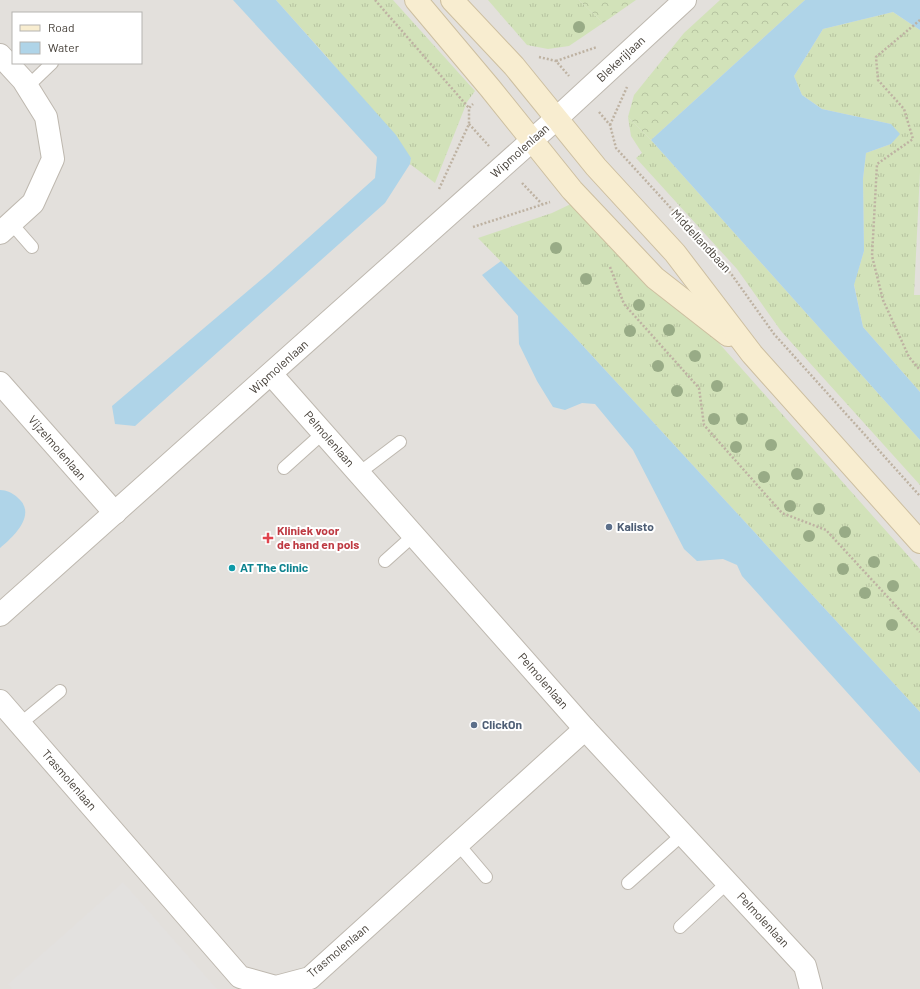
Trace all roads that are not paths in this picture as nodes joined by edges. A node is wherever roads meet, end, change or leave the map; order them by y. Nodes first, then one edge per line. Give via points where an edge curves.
1 (416, 0) edge
2 (452, 0) edge
3 (685, 0) edge
4 (0, 55) edge
5 (51, 64) edge
6 (27, 87) junction
7 (557, 118) junction
8 (532, 141) junction
9 (6, 228) edge
10 (32, 247) dead end
11 (752, 354) junction
12 (271, 374) junction
13 (3, 391) edge
14 (324, 433) junction
15 (400, 442) dead end
16 (284, 468) dead end
17 (359, 473) junction
18 (115, 513) junction
19 (414, 535) junction
20 (920, 542) edge
21 (385, 561) dead end
22 (0, 615) edge
23 (60, 691) dead end
24 (0, 701) edge
25 (20, 724) junction
26 (585, 729) junction
27 (683, 834) junction
28 (458, 844) junction
29 (486, 877) dead end
30 (728, 882) junction
31 (628, 883) dead end
32 (680, 927) dead end
33 (811, 989) edge

1 - 8 main road
2 - 7 main road via 520,60
3 - 7 street, Blekerijlaan
4 - 6 street
5 - 6 lane
6 - 9 street via 46,117 53,159 33,202
7 - 8 street, Wipmolenlaan
7 - 11 main road via 596,167 675,253
8 - 11 main road via 572,190 655,278
8 - 12 street, Wipmolenlaan
9 - 10 lane
11 - 20 main road
12 - 14 street, Pelmolenlaan
12 - 18 street, Wipmolenlaan
13 - 18 street, Vijzelmolenlaan
14 - 16 lane
14 - 17 street, Pelmolenlaan
15 - 17 lane
17 - 19 street, Pelmolenlaan
18 - 22 street, Wipmolenlaan
19 - 21 lane
19 - 26 street, Pelmolenlaan
23 - 25 lane
24 - 25 street, Trasmolenlaan
25 - 28 street, Trasmolenlaan via 240,977 259,983 276,987 310,978
26 - 27 street, Pelmolenlaan
26 - 28 street, Trasmolenlaan
27 - 30 street, Pelmolenlaan
27 - 31 lane
28 - 29 lane
30 - 32 lane
30 - 33 street, Pelmolenlaan via 805,966

